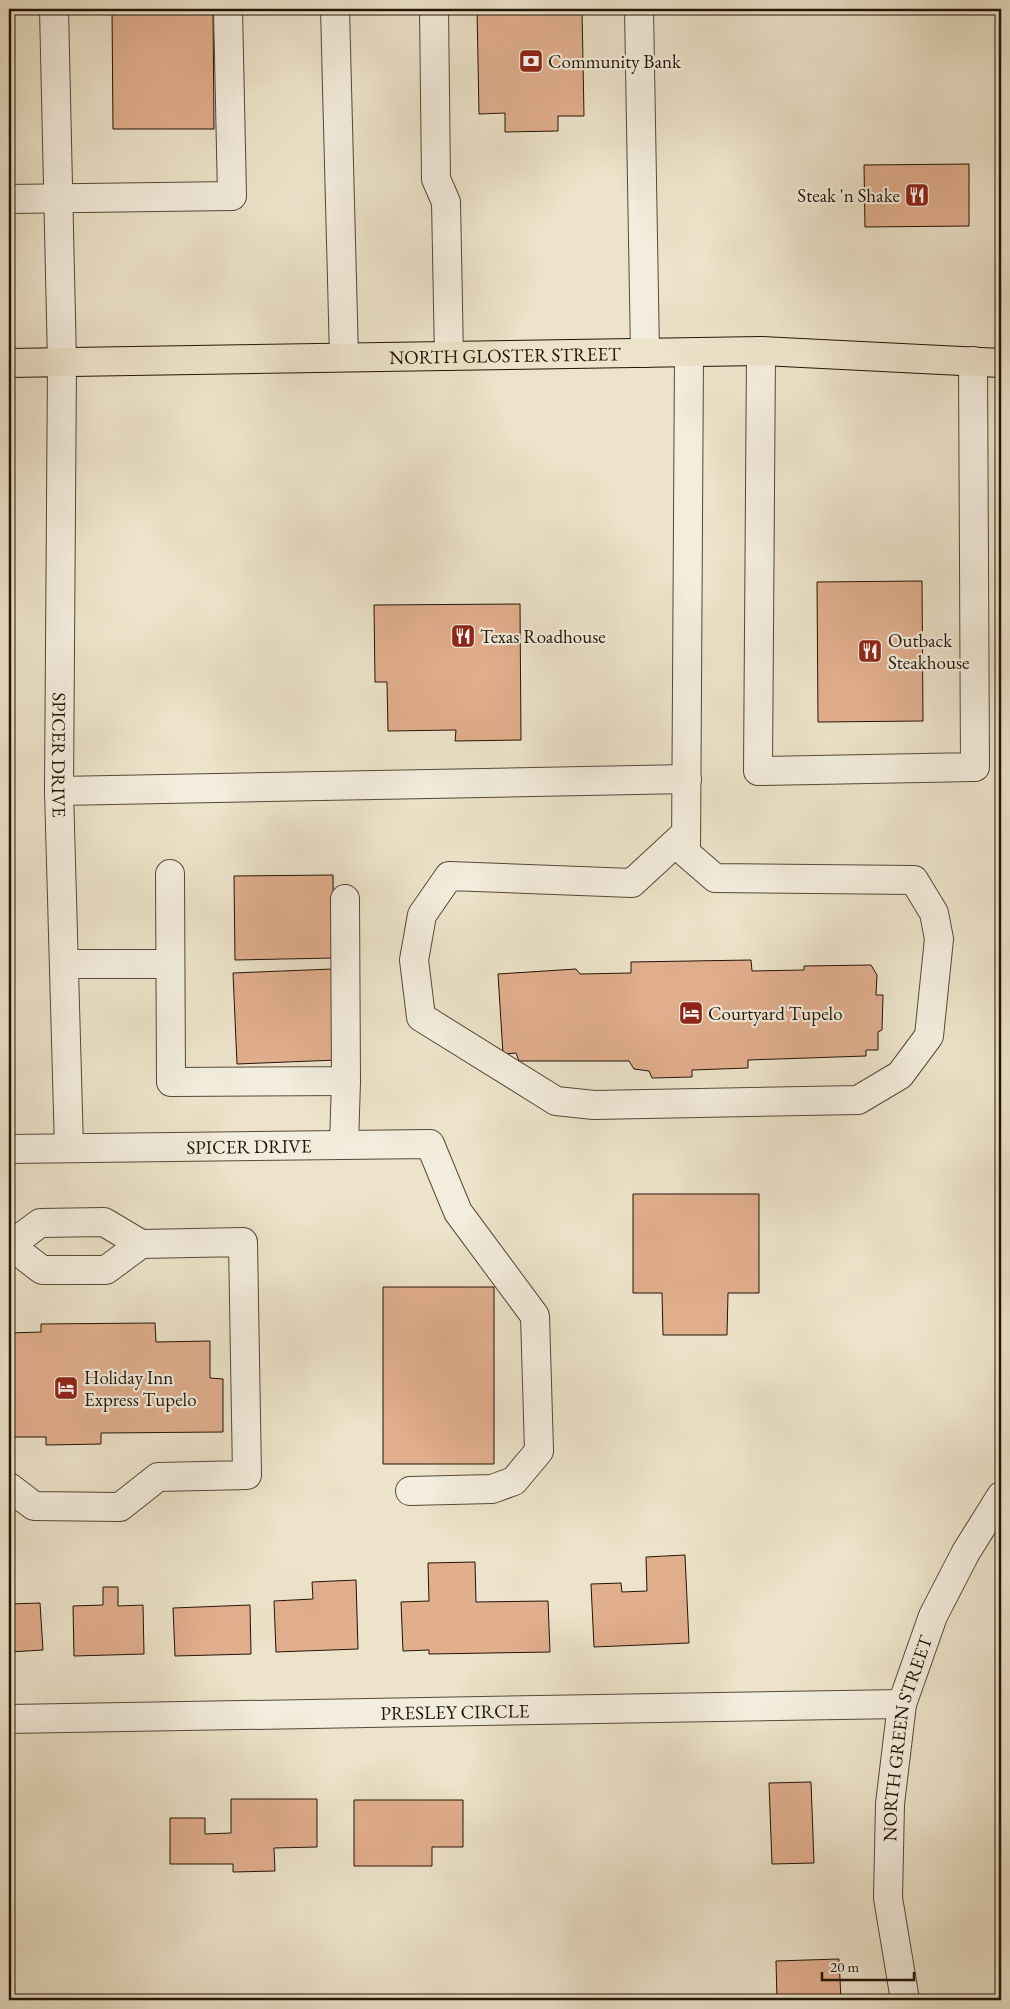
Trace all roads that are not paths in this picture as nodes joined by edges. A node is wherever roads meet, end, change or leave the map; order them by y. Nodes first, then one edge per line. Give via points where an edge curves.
1 (54, 9) edge
2 (228, 9) edge
3 (335, 9) edge
4 (434, 9) edge
5 (639, 9) edge
6 (58, 198) junction
7 (9, 199) edge
8 (761, 352) junction
9 (645, 353) junction
10 (689, 353) junction
11 (449, 356) junction
12 (344, 357) junction
13 (972, 361) junction
14 (9, 362) edge
15 (62, 362) junction
16 (1001, 363) edge
17 (686, 779) junction
18 (59, 791) junction
19 (686, 833) junction
20 (170, 874) dead end
21 (345, 899) dead end
22 (64, 964) junction
23 (170, 964) junction
24 (346, 1081) junction
25 (344, 1145) junction
26 (69, 1148) junction
27 (9, 1149) edge
28 (141, 1244) junction
29 (10, 1246) edge
30 (9, 1487) edge
31 (410, 1491) dead end
32 (1001, 1496) edge
33 (902, 1704) junction
34 (9, 1719) edge
35 (905, 2000) edge

1 - 6 street, SPICER DRIVE
2 - 6 street via 232,196
3 - 12 street
4 - 11 street via 436,179 446,202
5 - 9 street
6 - 7 street
6 - 15 street, SPICER DRIVE
8 - 10 main road, NORTH GLOSTER STREET
8 - 13 main road, NORTH GLOSTER STREET
8 - 13 street via 758,771 975,767
9 - 10 main road, NORTH GLOSTER STREET
9 - 11 main road, NORTH GLOSTER STREET
10 - 17 street
11 - 12 main road, NORTH GLOSTER STREET
12 - 15 main road, NORTH GLOSTER STREET
13 - 16 main road, NORTH GLOSTER STREET
14 - 15 main road, NORTH GLOSTER STREET
15 - 18 street, SPICER DRIVE
17 - 18 street
17 - 19 street
18 - 22 street, SPICER DRIVE
19 - 19 street via 686,853 715,878 914,880 934,913 939,939 929,1036 900,1075 858,1100 594,1105 556,1101 421,1017 414,960 422,915 449,876 632,883
20 - 23 street
21 - 24 street
22 - 23 street
22 - 26 street, SPICER DRIVE
23 - 24 street via 170,1082
24 - 25 street
25 - 26 street, SPICER DRIVE
25 - 31 street, SPICER DRIVE via 430,1144 458,1212 535,1316 539,1451 514,1481 492,1489
26 - 27 street, SPICER DRIVE
28 - 29 street via 104,1222 40,1223
28 - 29 street via 106,1270 42,1270
28 - 30 street via 243,1242 247,1475 158,1477 120,1507 34,1506
32 - 33 street, NORTH GREEN STREET via 966,1552 933,1616
33 - 34 street, PRESLEY CIRCLE
33 - 35 street, NORTH GREEN STREET via 890,1804 888,1898

